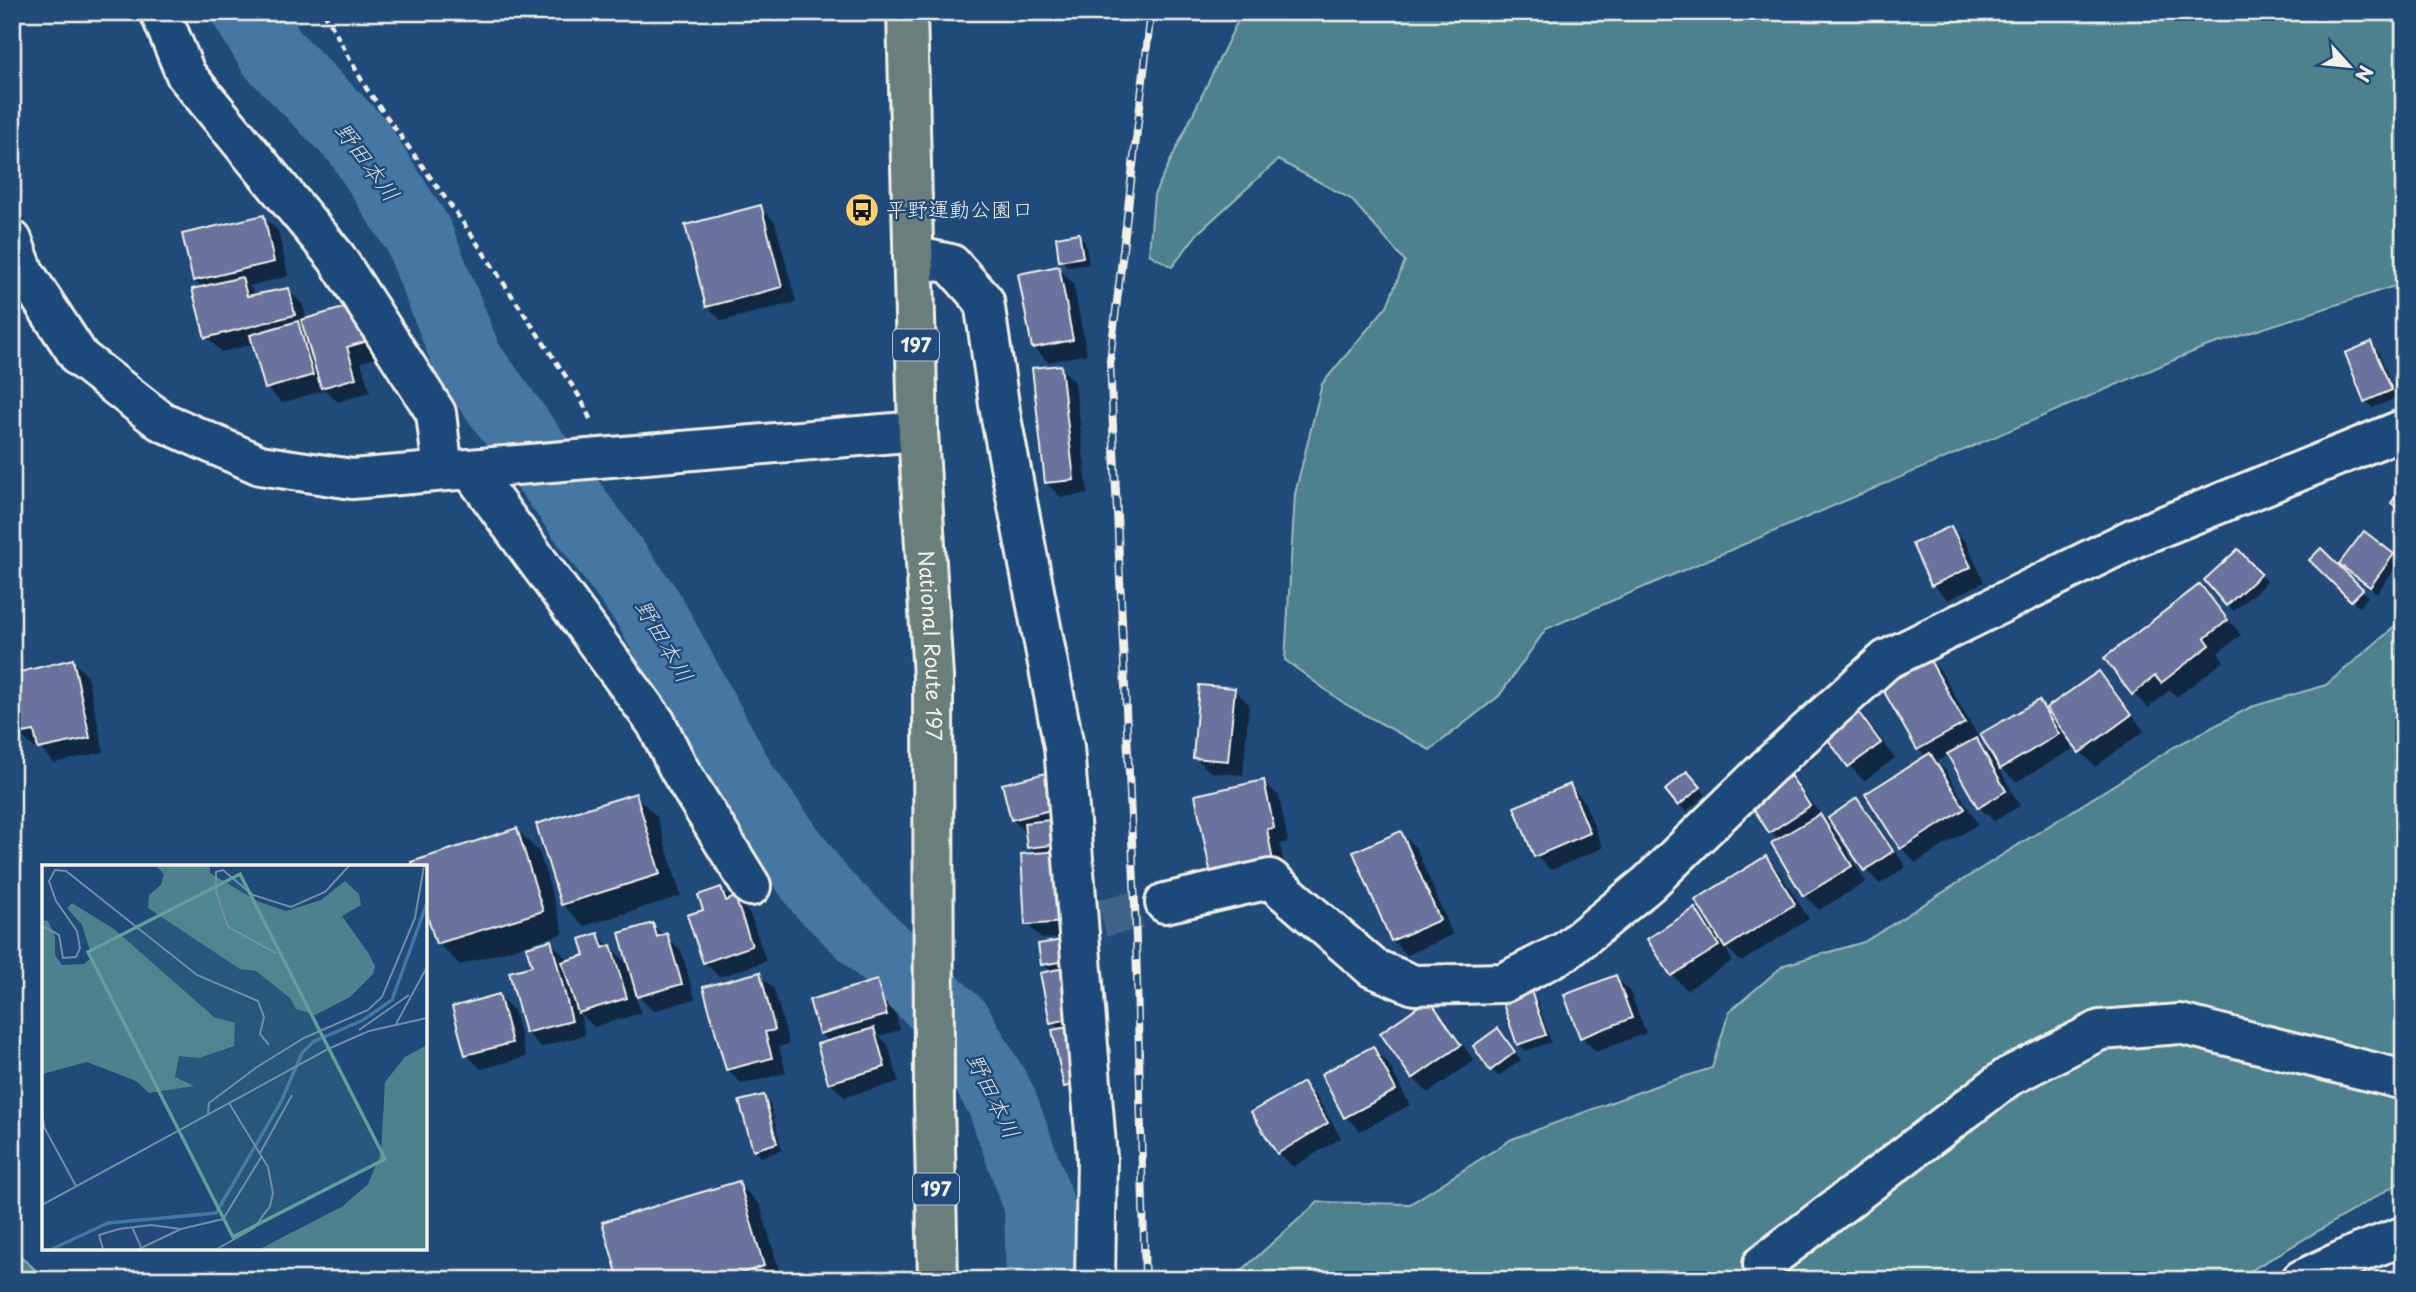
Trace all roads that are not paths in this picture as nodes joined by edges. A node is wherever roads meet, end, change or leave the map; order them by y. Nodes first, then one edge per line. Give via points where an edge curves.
1 (160, 12) edge
2 (907, 12) edge
3 (12, 240) edge
4 (913, 256) junction
5 (2404, 429) edge
6 (918, 431) junction
7 (468, 469) junction
8 (751, 886) dead end
9 (1165, 903) tunnel mouth
10 (2404, 1080) edge
11 (2404, 1236) edge
12 (1763, 1264) dead end
13 (938, 1280) edge
14 (1095, 1280) edge
15 (2301, 1280) edge

1 - 7 street via 186,75 335,257
2 - 4 highway, National Route 197 / 197
3 - 7 street via 24,271 80,358 161,421 260,465 352,479
4 - 6 highway, National Route 197 / 197
4 - 14 street via 951,264 984,301 1001,418 1064,747 1090,921 1097,1158
5 - 9 street via 2134,538 1886,660 1648,884 1566,951 1503,983 1414,985 1373,968 1270,879
6 - 7 street
6 - 13 highway, National Route 197 / 197 via 933,677
7 - 8 street via 656,723
10 - 12 street via 2180,1024 2100,1030 2008,1077
11 - 15 street

